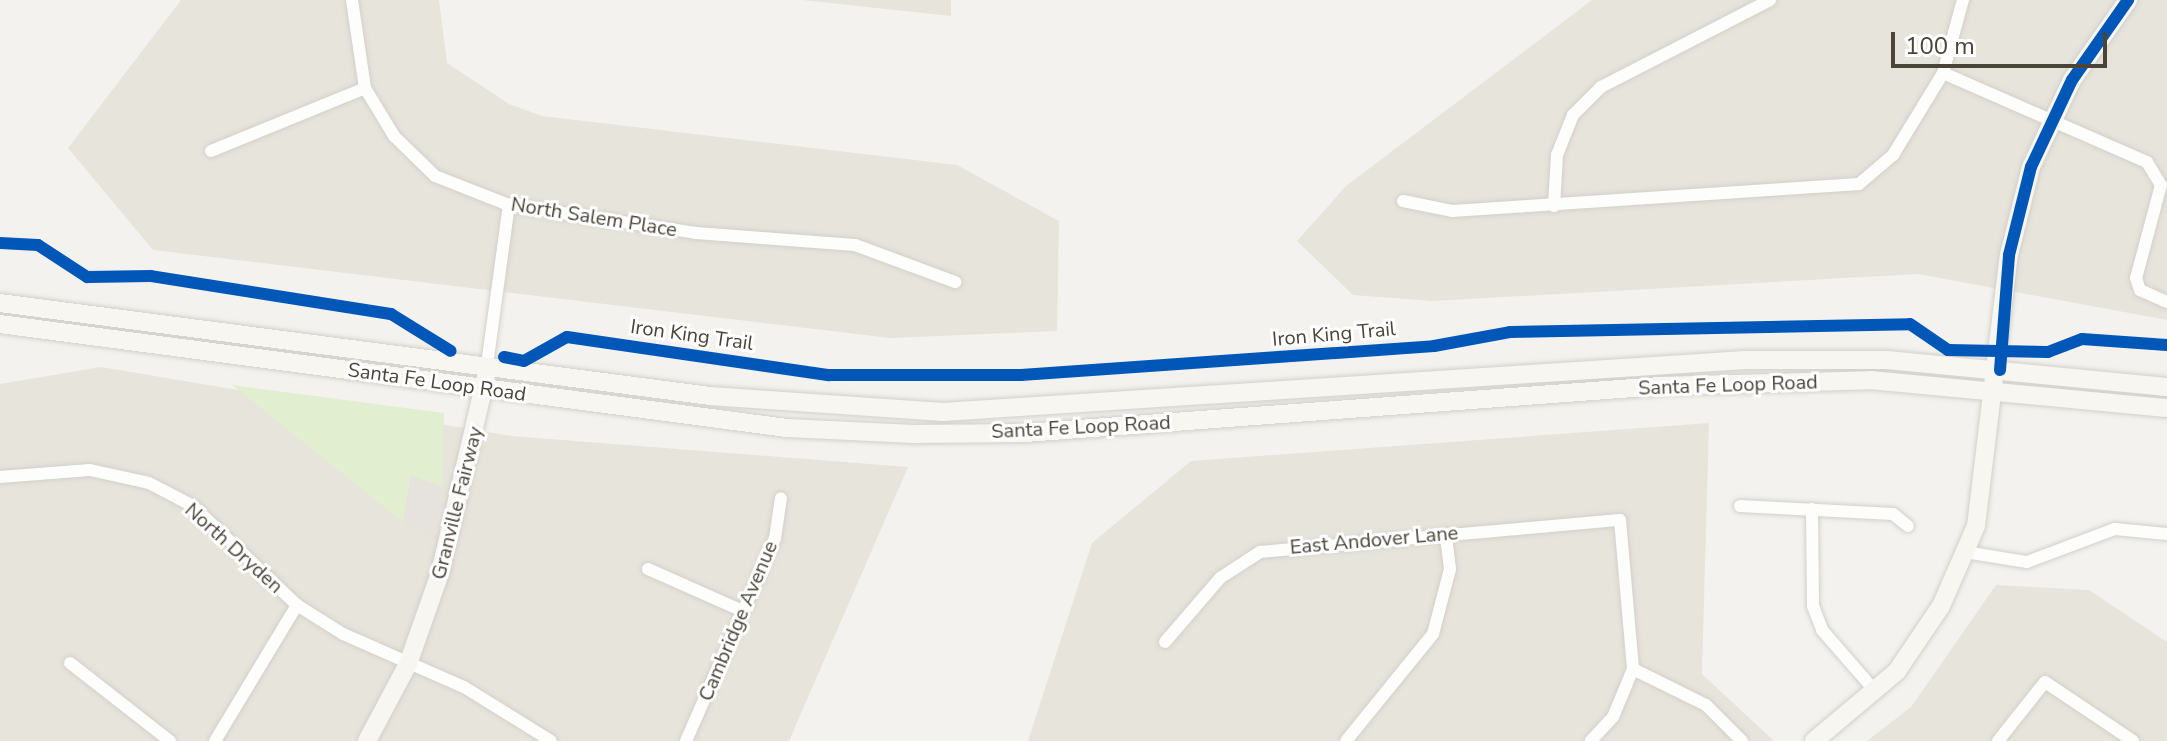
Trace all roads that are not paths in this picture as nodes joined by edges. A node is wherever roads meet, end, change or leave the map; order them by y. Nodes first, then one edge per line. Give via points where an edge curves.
1 (352, 0) edge
2 (1770, 0) edge
3 (1963, 0) edge
4 (2128, 0) edge
5 (1943, 73) junction
6 (365, 88) junction
7 (2052, 123) junction
8 (211, 151) dead end
9 (1403, 201) dead end
10 (509, 205) junction
11 (1554, 206) junction
12 (955, 282) dead end
13 (2167, 302) edge
14 (0, 303) edge
15 (0, 324) edge
16 (487, 365) junction
17 (2000, 370) junction
18 (2167, 387) edge
19 (485, 389) junction
20 (1998, 389) junction
21 (2167, 408) edge
22 (0, 477) edge
23 (781, 498) dead end
24 (1740, 506) dead end
25 (1812, 509) junction
26 (1908, 526) dead end
27 (1446, 534) junction
28 (2167, 534) edge
29 (1965, 552) junction
30 (648, 569) dead end
31 (297, 605) junction
32 (743, 611) junction
33 (1165, 642) dead end
34 (70, 663) dead end
35 (408, 664) junction
36 (1633, 669) junction
37 (1875, 691) junction
38 (170, 741) edge
39 (215, 741) edge
40 (367, 741) edge
41 (551, 741) edge
42 (686, 741) edge
43 (1346, 741) edge
44 (1591, 741) edge
45 (1742, 741) edge
46 (1814, 741) edge
47 (1998, 741) edge
48 (2133, 741) edge

1 - 6 street, North Salem Place
2 - 11 street via 1601,87 1573,115 1557,155
3 - 5 street
4 - 7 main road via 2072,80
5 - 7 street
5 - 11 street via 1893,155 1859,184
6 - 8 street
6 - 10 street, North Salem Place via 394,136 435,176
7 - 13 street via 2147,162 2156,173 2161,185 2136,278 2140,290
7 - 17 main road via 2031,167 2009,255
9 - 11 street via 1452,211
10 - 12 street, North Salem Place via 696,233 855,245
10 - 16 street, Granville Fairway
14 - 16 main road, Santa Fe Loop Road
15 - 19 main road, Santa Fe Loop Road
16 - 17 main road, Santa Fe Loop Road via 710,396 943,412 1092,408 1590,366 1871,360
16 - 19 main road, Granville Fairway
17 - 18 main road, Santa Fe Loop Road
17 - 20 main road
19 - 20 main road, Santa Fe Loop Road via 787,428 914,434 1025,433 1661,386 1870,380
19 - 35 main road, Granville Fairway via 440,573
20 - 21 main road, Santa Fe Loop Road
20 - 29 main road via 1976,526
22 - 31 street, North Dryden via 90,470 149,483 193,506
23 - 32 street, Cambridge Avenue via 775,538
24 - 25 street
25 - 26 street via 1893,514
25 - 37 street via 1813,606 1822,630
27 - 33 street, East Andover Lane via 1260,552 1220,578
27 - 36 street, East Andover Lane via 1620,520
27 - 43 street via 1450,569 1433,634
28 - 29 street via 2115,529 2027,562
29 - 37 main road via 1941,606
30 - 32 street
31 - 35 street, North Dryden
31 - 39 street
32 - 42 street, Cambridge Avenue
34 - 38 street
35 - 40 main road, Granville Fairway
35 - 41 street, North Dryden via 464,687
36 - 44 street via 1613,717
36 - 45 street via 1706,705
37 - 46 main road
47 - 48 street via 2045,682

